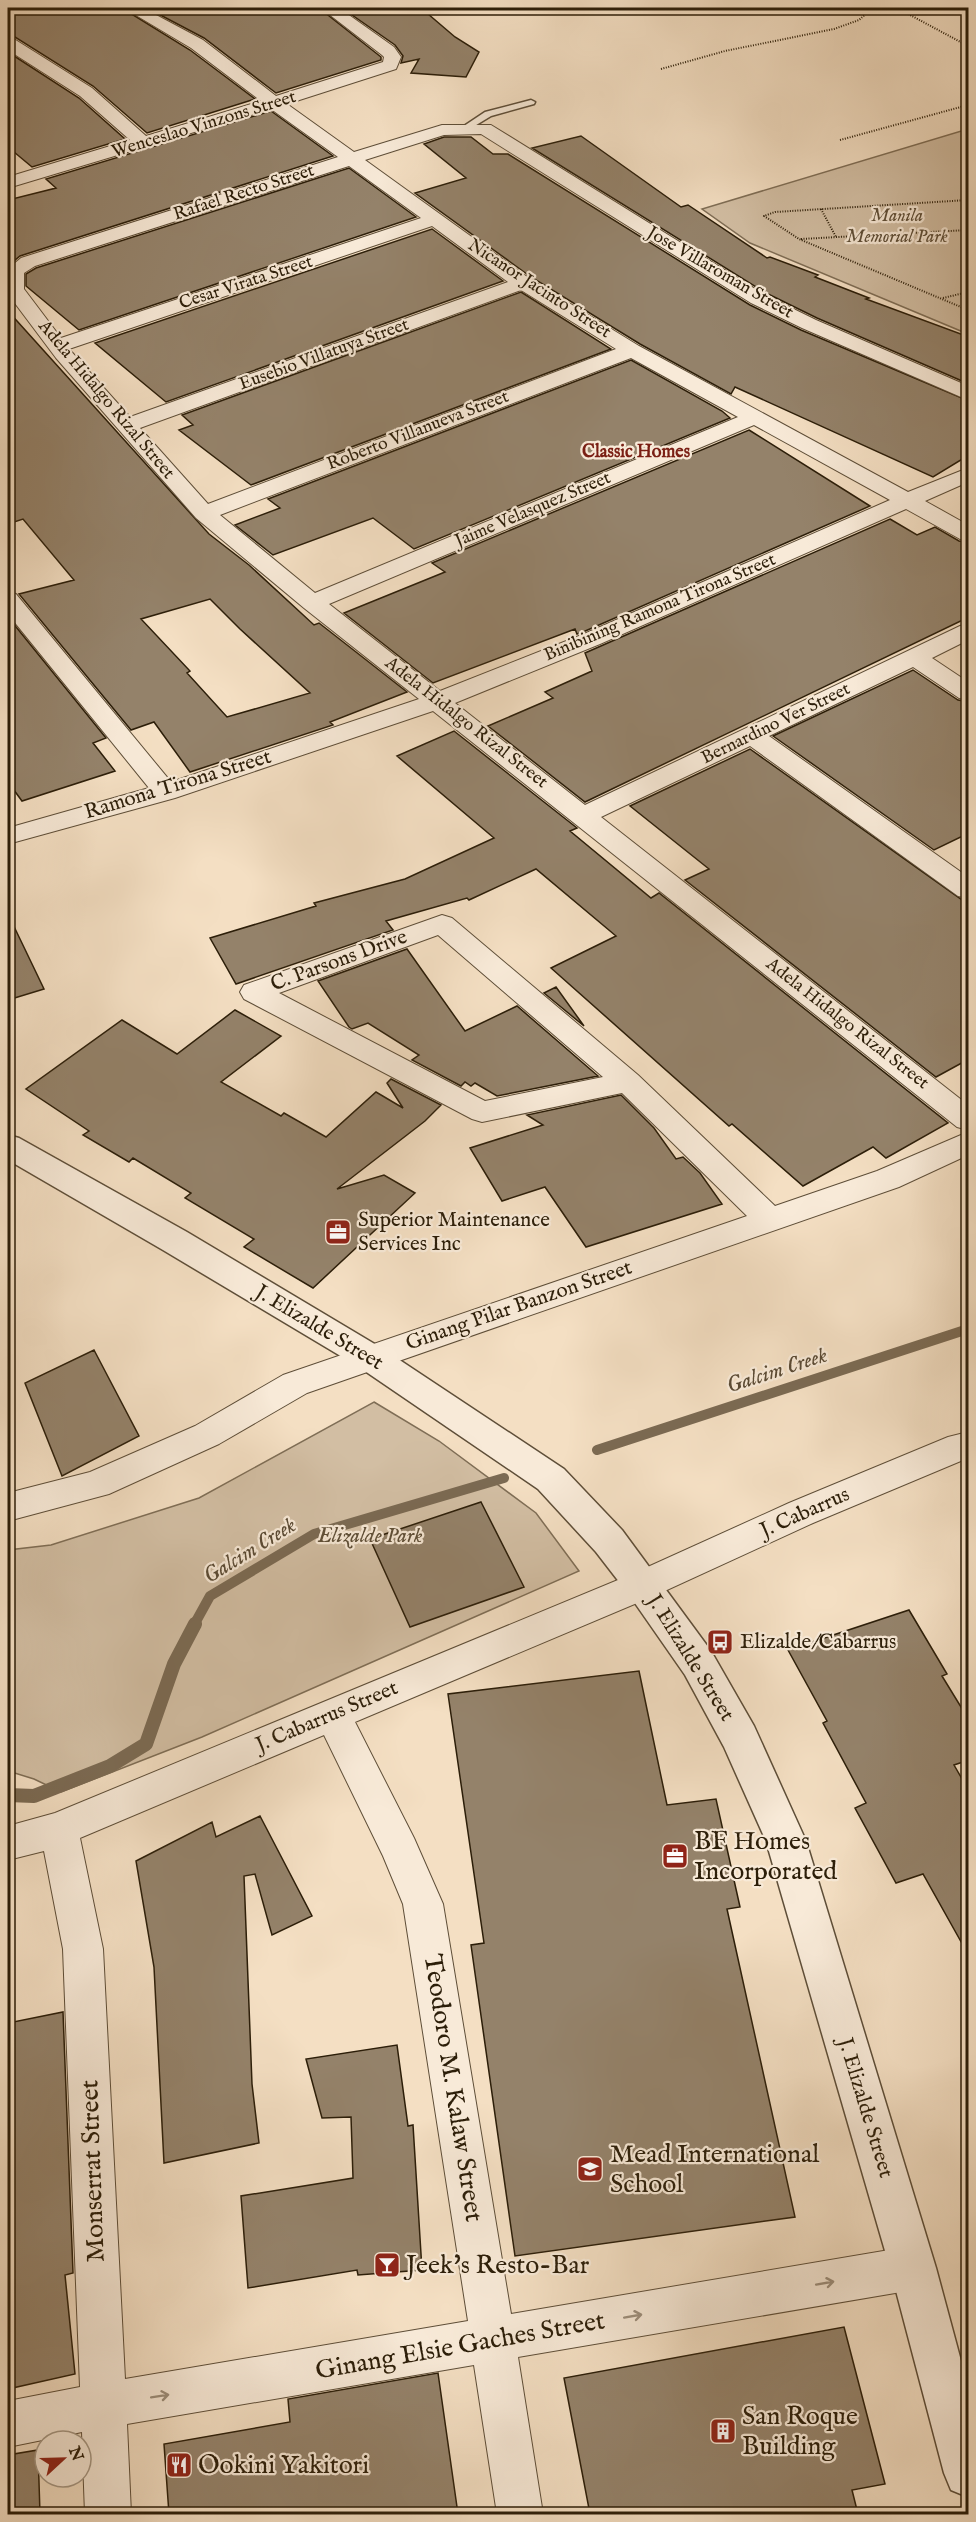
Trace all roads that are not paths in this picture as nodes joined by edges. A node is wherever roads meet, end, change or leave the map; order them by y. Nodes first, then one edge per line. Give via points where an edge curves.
1 (132, 8) edge
2 (328, 8) edge
3 (8, 43) edge
4 (531, 102) dead end
5 (274, 103) junction
6 (475, 128) junction
7 (144, 143) junction
8 (350, 158) junction
9 (8, 183) edge
10 (436, 219) junction
11 (12, 279) joint
12 (523, 283) junction
13 (57, 346) junction
14 (632, 350) junction
15 (969, 393) edge
16 (755, 417) junction
17 (125, 426) junction
18 (969, 474) edge
19 (908, 502) junction
20 (204, 513) junction
21 (969, 534) edge
22 (8, 599) edge
23 (312, 603) junction
24 (969, 632) edge
25 (915, 657) junction
26 (969, 693) edge
27 (438, 701) junction
28 (348, 732) joint
29 (751, 735) junction
30 (166, 792) junction
31 (583, 816) junction
32 (8, 836) edge
33 (969, 890) edge
34 (628, 1082) junction
35 (969, 1120) edge
36 (969, 1143) edge
37 (8, 1146) edge
38 (769, 1219) junction
39 (371, 1358) junction
40 (969, 1445) edge
41 (8, 1507) edge
42 (643, 1585) junction
43 (333, 1715) junction
44 (59, 1829) junction
45 (8, 1843) edge
46 (913, 2268) junction
47 (492, 2341) junction
48 (103, 2405) junction
49 (8, 2424) edge
50 (969, 2473) edge
51 (108, 2514) edge
52 (520, 2514) edge

1 - 5 street, Nicanor Jacinto Street via 197,44
2 - 5 street, Wenceslao Vinzons Street via 393,57 390,65
3 - 7 street via 86,92
4 - 6 lane via 474,119
5 - 7 street, Wenceslao Vinzons Street
5 - 8 street, Nicanor Jacinto Street
6 - 8 street, Rafael Recto Street via 442,130
6 - 15 street, Jose Villaroman Street via 758,299
7 - 9 street, Wenceslao Vinzons Street
8 - 10 street, Nicanor Jacinto Street
8 - 11 street, Rafael Recto Street via 28,262
10 - 12 street, Nicanor Jacinto Street
10 - 13 street, Cesar Virata Street
11 - 13 street, Adela Hidalgo Rizal Street via 14,288
12 - 14 street, Nicanor Jacinto Street
12 - 17 street, Eusebio Villatuya Street
13 - 17 street, Adela Hidalgo Rizal Street
14 - 16 street, Nicanor Jacinto Street
14 - 20 street, Roberto Villanueva Street
16 - 19 street, Nicanor Jacinto Street
16 - 23 street, Jaime Velasquez Street
17 - 20 street, Adela Hidalgo Rizal Street
18 - 19 street, Binibining Ramona Tirona Street
19 - 21 street, Nicanor Jacinto Street
19 - 27 street, Binibining Ramona Tirona Street
20 - 23 street, Adela Hidalgo Rizal Street
22 - 30 street
23 - 27 street, Adela Hidalgo Rizal Street
24 - 25 street, Bernardino Ver Street
25 - 26 street
25 - 29 street, Bernardino Ver Street
27 - 28 street, Binibining Ramona Tirona Street
27 - 31 street, Adela Hidalgo Rizal Street
28 - 30 street, Ramona Tirona Street
29 - 31 street, Bernardino Ver Street
29 - 33 street
30 - 32 street, Ramona Tirona Street
31 - 35 street, Adela Hidalgo Rizal Street
34 - 34 street, C. Parsons Drive via 442,924 254,992 482,1112
34 - 38 street, C. Parsons Drive
36 - 38 street via 888,1179
37 - 39 street, J. Elizalde Street
38 - 39 street, Ginang Pilar Banzon Street
39 - 41 street, Ginang Pilar Banzon Street via 295,1384 207,1436 97,1484
39 - 42 street, J. Elizalde Street via 551,1479 609,1541
40 - 42 street, J. Cabarrus via 801,1513
42 - 43 street, J. Cabarrus Street
42 - 46 street, J. Elizalde Street via 698,1663 740,1738 786,1841
43 - 44 street, J. Cabarrus Street
43 - 47 street, Teodoro M. Kalaw Street via 423,1905
44 - 45 street, J. Cabarrus Street
44 - 48 street, Monserrat Street via 83,1949
47 -> 46 street, Ginang Elsie Gaches Street
46 - 50 street, J. Elizalde Street
48 -> 47 street, Ginang Elsie Gaches Street
47 - 52 street, Teodoro M. Kalaw Street
48 - 49 street, Ginang Elsie Gaches Street
48 - 51 street, Monserrat Street

